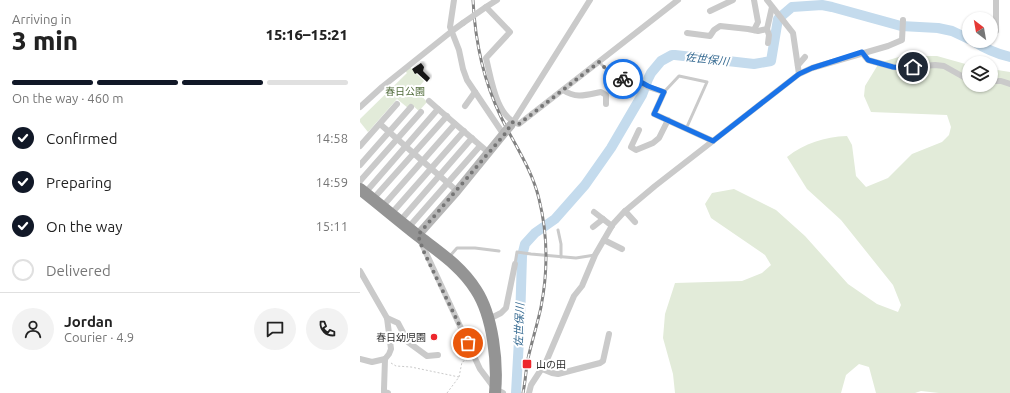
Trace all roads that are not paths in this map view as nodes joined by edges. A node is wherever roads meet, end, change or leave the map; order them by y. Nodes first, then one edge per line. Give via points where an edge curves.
1 (454, 0) edge
2 (497, 0) edge
3 (590, 0) edge
4 (678, 0) edge
5 (733, 0) edge
6 (754, 0) edge
7 (767, 0) edge
8 (996, 0) edge
9 (486, 7) junction
10 (772, 7) junction
11 (710, 11) dead end
12 (996, 12) edge
13 (903, 20) dead end
14 (767, 29) junction
15 (452, 30) junction
16 (754, 30) junction
17 (687, 33) dead end
18 (768, 43) dead end
19 (862, 52) junction
20 (805, 57) dead end
21 (599, 62) junction
22 (798, 65) junction
23 (799, 74) junction
24 (962, 76) edge
25 (631, 77) junction
26 (998, 81) edge
27 (1010, 84) edge
28 (626, 88) dead end
29 (563, 90) junction
30 (475, 92) junction
31 (664, 92) junction
32 (429, 101) dead end
33 (397, 104) dead end
34 (606, 104) dead end
35 (466, 106) dead end
36 (360, 107) edge
37 (411, 107) dead end
38 (438, 109) junction
39 (421, 112) dead end
40 (447, 116) junction
41 (668, 120) junction
42 (380, 124) junction
43 (455, 124) junction
44 (686, 128) junction
45 (509, 129) junction
46 (639, 130) dead end
47 (464, 131) junction
48 (389, 132) junction
49 (472, 138) junction
50 (397, 139) junction
51 (713, 141) junction
52 (360, 146) edge
53 (405, 146) junction
54 (480, 146) junction
55 (489, 153) junction
56 (414, 154) junction
57 (422, 161) junction
58 (360, 165) edge
59 (431, 169) junction
60 (439, 176) junction
61 (447, 183) junction
62 (457, 191) junction
63 (380, 204) edge
64 (625, 211) junction
65 (594, 212) dead end
66 (603, 220) junction
67 (635, 222) dead end
68 (612, 226) junction
69 (593, 227) dead end
70 (558, 230) dead end
71 (418, 235) junction
72 (604, 240) junction
73 (621, 247) dead end
74 (499, 251) dead end
75 (595, 255) junction
76 (561, 256) junction
77 (448, 258) junction
78 (515, 264) joint
79 (360, 271) edge
80 (387, 318) junction
81 (489, 318) junction
82 (607, 336) dead end
83 (438, 355) dead end
84 (360, 360) edge
85 (385, 360) junction
86 (542, 369) junction
87 (498, 392) edge
88 (388, 393) edge
89 (529, 393) edge

1 - 15 street via 450,27
2 - 9 street
3 - 45 street
4 - 21 street
5 - 11 street
6 - 16 street via 758,22
7 - 10 street
8 - 12 street
9 - 15 street, bridge
9 - 45 street via 510,32 486,58
10 - 14 street
10 - 22 street via 793,32
13 - 19 street via 902,40
14 - 16 street
14 - 18 street
15 - 30 street via 467,80
15 - 36 street
16 - 17 street via 720,26 710,36
19 - 23 street
19 - 24 street via 868,60 893,67 944,66
20 - 22 street
21 - 25 lane via 616,79
21 - 29 street
22 - 23 street
23 - 51 street
25 - 28 street
25 - 31 street
26 - 27 street
29 - 34 street via 574,96 601,92 606,95
29 - 45 street
30 - 35 street
30 - 45 street
31 - 41 street via 654,114
31 - 44 lane via 679,76 707,82
32 - 38 street
33 - 42 street
37 - 48 street
38 - 40 street
38 - 53 street
39 - 50 street
40 - 43 street
40 - 56 street
41 - 44 street
41 - 46 street via 659,138 636,150 631,147
42 - 48 street
42 - 52 street
43 - 47 street
43 - 57 street
44 - 51 street
45 - 55 street
47 - 49 street
47 - 59 street
48 - 50 street
48 - 58 street
49 - 54 street
49 - 60 street
50 - 53 street
50 - 63 street
51 - 64 street
53 - 56 street
53 - 63 street
54 - 55 street
54 - 61 street
55 - 62 street
56 - 57 street
56 - 63 street
57 - 59 street
57 - 63 street
59 - 60 street
59 - 63 street
60 - 61 street
60 - 63 street
61 - 62 street
61 - 63 street
62 - 71 street
63 - 71 highway
64 - 67 street
64 - 68 street
65 - 66 street
66 - 68 street
66 - 69 street
68 - 72 street
70 - 76 lane
71 - 77 highway
71 - 87 street via 480,369
72 - 73 street
72 - 75 street
74 - 77 lane via 457,248
75 - 76 lane via 576,258
75 - 86 street
76 - 78 lane via 517,252
77 - 81 highway via 477,290
78 - 81 street via 506,308
79 - 80 street
80 - 83 street via 398,323 408,342 427,356
80 - 85 street via 390,349
81 - 87 highway
82 - 86 street via 604,358 600,363 558,374
84 - 85 street
85 - 88 street via 384,392
86 - 89 street via 531,385

